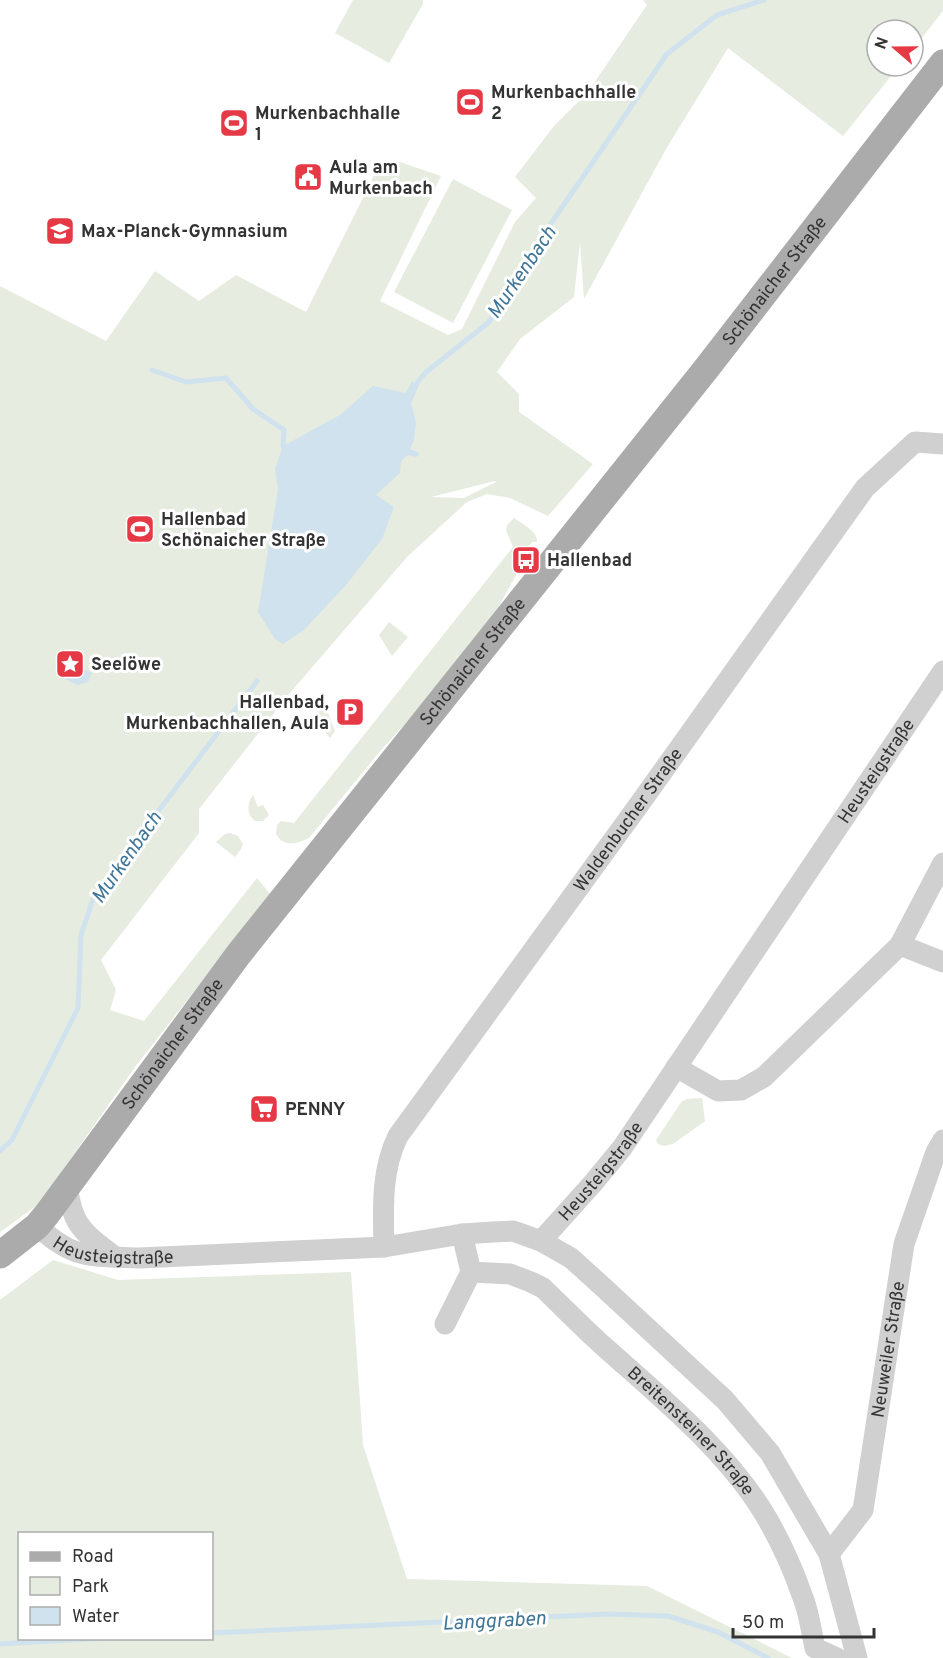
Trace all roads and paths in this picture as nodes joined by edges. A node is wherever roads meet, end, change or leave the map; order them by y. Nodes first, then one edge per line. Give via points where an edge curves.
1 (943, 63) edge
2 (943, 444) edge
3 (943, 671) edge
4 (943, 863) edge
5 (900, 945) junction
6 (943, 962) edge
7 (676, 1067) junction
8 (943, 1140) edge
9 (67, 1188) junction
10 (37, 1226) junction
11 (462, 1234) junction
12 (541, 1240) junction
13 (384, 1246) junction
14 (0, 1255) edge
15 (115, 1257) junction
16 (471, 1272) junction
17 (445, 1324) dead end
18 (829, 1554) junction
19 (837, 1658) edge
20 (857, 1658) edge

1 - 9 main road, Schönaicher Straße via 706,369 238,955
2 - 13 street, Waldenbucher Straße via 915,442 865,488 398,1136 388,1161
3 - 7 street, Heusteigstraße
4 - 5 street
5 - 6 street
5 - 7 street via 764,1077 741,1090 718,1091
7 - 12 street, Heusteigstraße via 622,1148
8 - 18 street, Neuweiler Straße via 904,1244 863,1510
9 - 10 main road, Schönaicher Straße
9 - 15 street via 77,1222
10 - 14 main road, Schönaicher Straße
10 - 15 street, Heusteigstraße via 59,1244 78,1252
11 - 12 street, Heusteigstraße via 513,1231
11 - 13 street, Heusteigstraße
11 - 16 street
12 - 18 street via 571,1258 725,1400 770,1453
13 - 15 street, Heusteigstraße
16 - 17 street
16 - 19 street, Breitensteiner Straße via 510,1274 543,1288 701,1437 740,1479 768,1520 803,1596 815,1648
18 - 20 street

